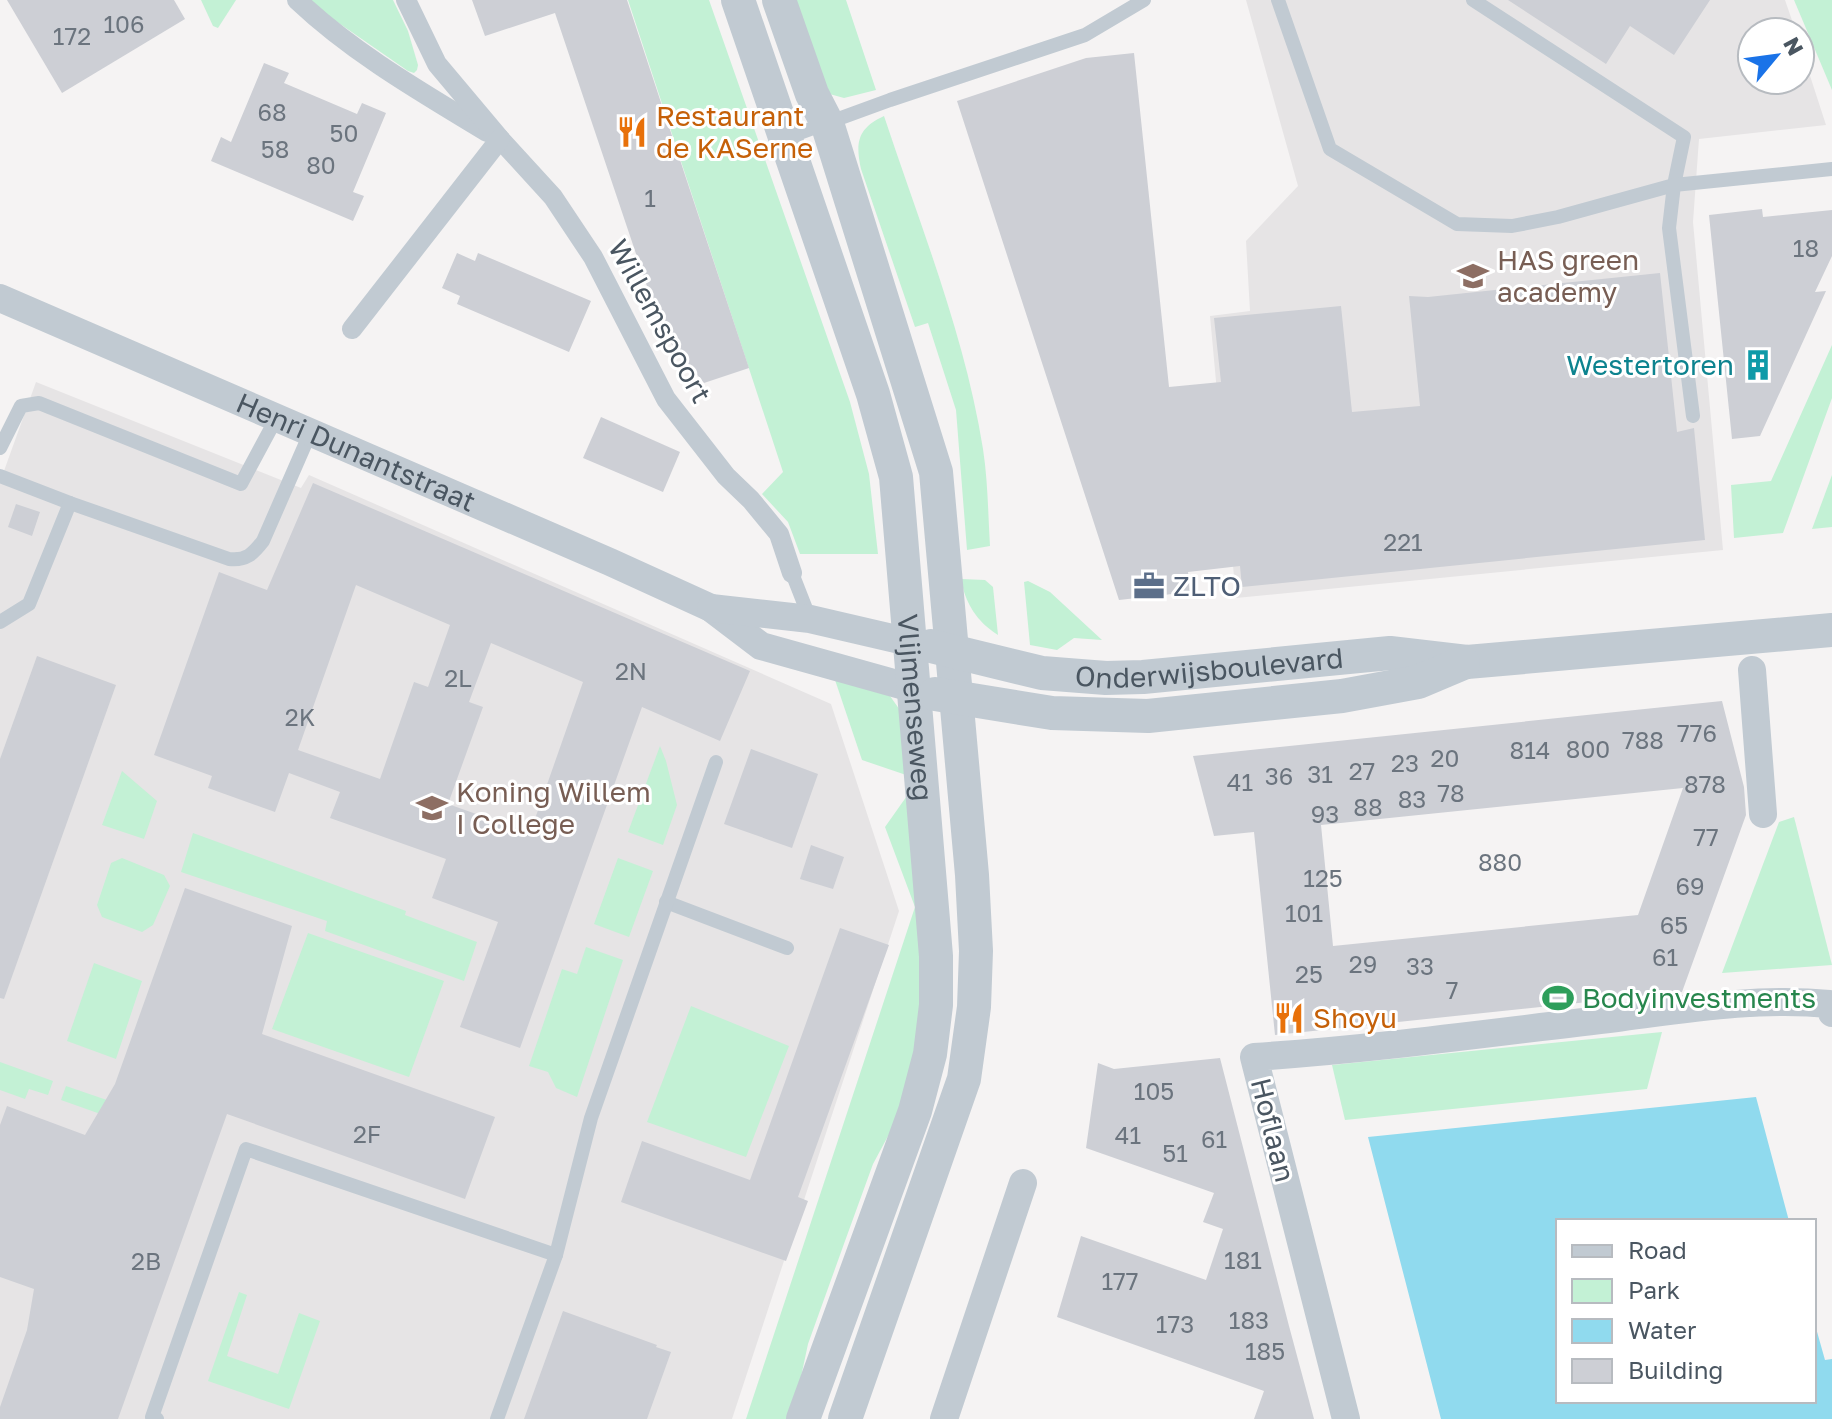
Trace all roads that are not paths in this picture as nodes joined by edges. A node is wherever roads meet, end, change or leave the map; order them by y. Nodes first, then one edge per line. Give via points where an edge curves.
1 (297, 0) edge
2 (406, 0) edge
3 (738, 0) edge
4 (779, 0) edge
5 (1144, 0) edge
6 (1278, 0) edge
7 (1473, 0) edge
8 (437, 64) junction
9 (413, 88) junction
10 (827, 123) junction
11 (786, 138) junction
12 (500, 139) junction
13 (1832, 169) edge
14 (1674, 185) junction
15 (0, 298) edge
16 (352, 329) dead end
17 (1693, 416) dead end
18 (277, 417) junction
19 (311, 431) junction
20 (0, 448) edge
21 (0, 476) edge
22 (70, 503) junction
23 (792, 573) joint
24 (711, 608) junction
25 (810, 619) junction
26 (0, 622) edge
27 (1832, 630) edge
28 (909, 642) junction
29 (953, 651) junction
30 (1467, 662) junction
31 (1752, 670) dead end
32 (915, 689) junction
33 (957, 700) junction
34 (716, 762) dead end
35 (1763, 814) dead end
36 (666, 902) junction
37 (787, 948) dead end
38 (1821, 1008) edge
39 (1023, 1183) dead end
40 (556, 1255) junction
41 (157, 1419) edge
42 (497, 1419) edge
43 (803, 1419) edge
44 (845, 1419) edge
45 (944, 1419) edge
46 (1346, 1419) edge

1 - 9 street, Willemspoort via 324,26
2 - 8 street, Willemspoort
3 - 11 street, Vlijmenseweg
4 - 10 street, Vlijmenseweg
5 - 10 lane via 1085,35
6 - 14 lane via 1330,149 1457,224 1512,226
7 - 14 lane via 1684,137
8 - 9 street
8 - 12 street, Willemspoort
9 - 12 street, Willemspoort
10 - 11 lane
10 - 29 street, Vlijmenseweg via 936,472
11 - 28 street, Vlijmenseweg via 896,477
12 - 16 street
12 - 23 street, Willemspoort via 553,197 593,257 666,399 779,534
13 - 14 lane
14 - 17 lane via 1669,228
15 - 18 street, Henri Dunantstraat
18 - 19 street, Henri Dunantstraat
18 - 20 lane via 241,484 39,403 21,406
19 - 22 lane via 263,541 242,560
19 - 24 street, Henri Dunantstraat
21 - 22 lane
22 - 26 lane via 29,604
23 - 25 lane
24 - 25 street, Henri Dunantstraat
24 - 32 street, Henri Dunantstraat via 761,646
25 - 28 street, Henri Dunantstraat
27 - 30 street, Onderwijsboulevard
28 - 29 street, Henri Dunantstraat
28 - 32 street, Vlijmenseweg
29 - 30 street, Onderwijsboulevard via 1042,673 1106,678 1390,653
29 - 33 street, Vlijmenseweg
30 - 33 street, Onderwijsboulevard via 1418,682 1342,696 1148,716 1052,713
31 - 35 street
32 - 33 street, Henri Dunantstraat
32 - 43 street, Vlijmenseweg via 936,956 930,1054 888,1190
33 - 44 street, Vlijmenseweg via 976,951 970,1046 956,1108
34 - 36 lane
36 - 37 lane
36 - 40 lane via 591,1118
38 - 46 street, Hoflaan via 1792,1000 1254,1057
39 - 45 street
40 - 41 lane via 246,1149 152,1417
40 - 42 lane

